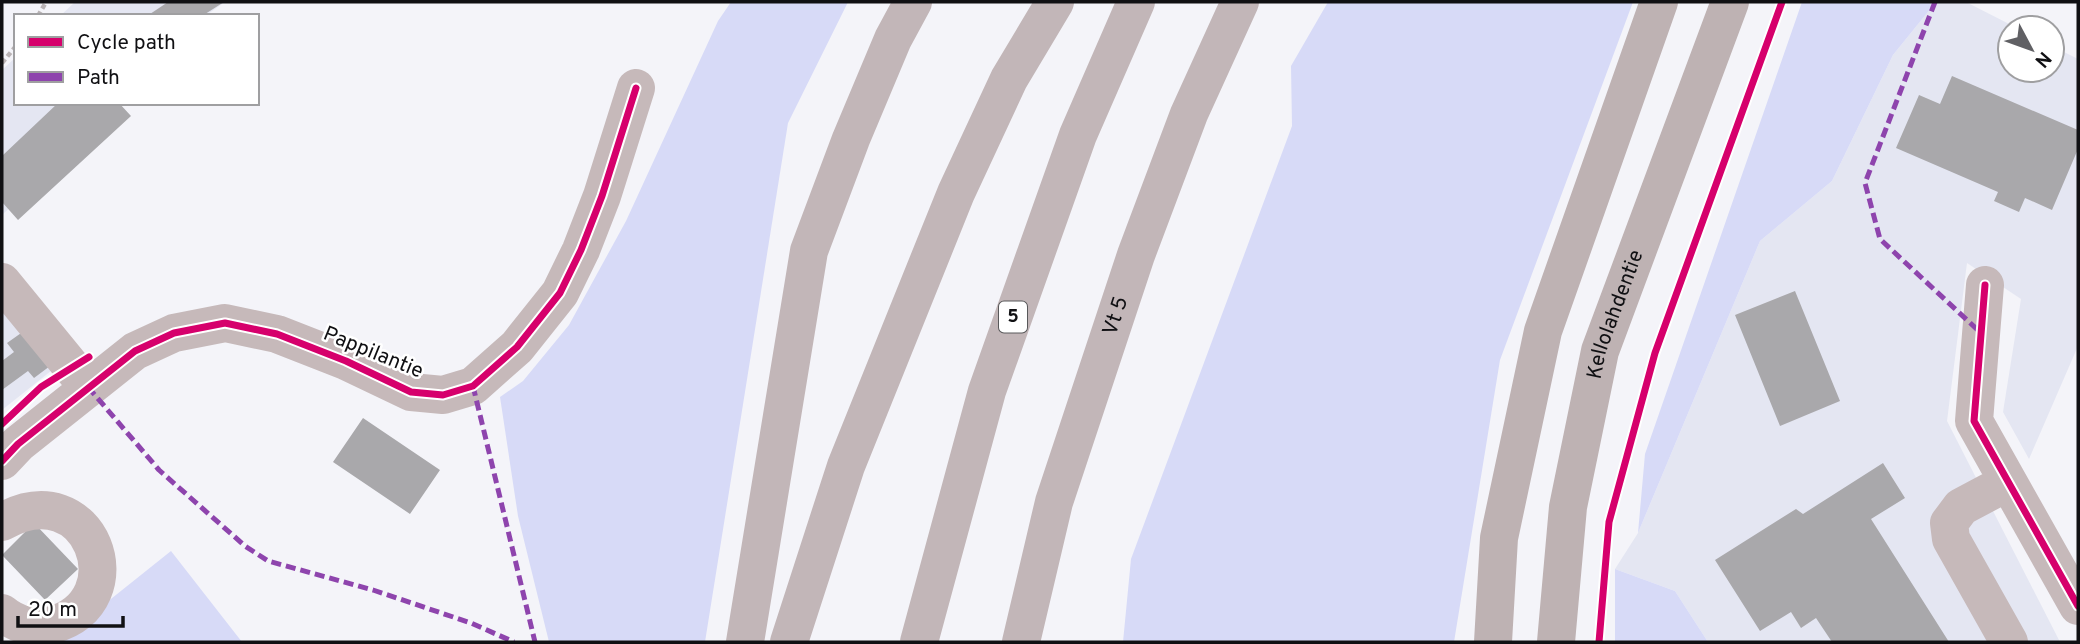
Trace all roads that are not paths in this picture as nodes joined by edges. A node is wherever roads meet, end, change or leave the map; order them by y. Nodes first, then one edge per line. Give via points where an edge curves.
1 (913, 2) edge
2 (1055, 2) edge
3 (1136, 2) edge
4 (1240, 2) edge
5 (1659, 2) edge
6 (1730, 2) edge
7 (636, 88) dead end
8 (2, 282) edge
9 (1985, 285) dead end
10 (89, 387) junction
11 (2, 461) edge
12 (2008, 482) junction
13 (1055, 502) junction
14 (2, 522) edge
15 (2078, 606) edge
16 (2, 613) edge
17 (745, 642) edge
18 (789, 642) edge
19 (919, 642) edge
20 (1021, 642) edge
21 (1050, 642) edge
22 (1493, 642) edge
23 (1556, 642) edge
24 (2008, 642) edge

1 - 17 highway via 851,139 809,251
2 - 18 highway via 1009,79 956,194 846,466
3 - 19 highway, 5 via 1078,135 987,391
4 - 13 highway, Vt 5 via 1189,114 1136,255
5 - 22 main road via 1544,331 1499,538
6 - 23 main road, Kellolahdentie via 1600,351 1567,507
7 - 10 street, Pappilantie via 602,196 560,293 517,347 473,386 443,395 411,392 277,334 225,323 174,333 135,351
8 - 10 street
9 - 12 street via 1974,421
10 - 11 street, Pappilantie
12 - 15 street
12 - 24 street via 1961,507 1949,523 1951,539
13 - 20 highway, Vt 5
13 - 21 highway
14 - 16 street via 38,509 75,521 89,536 98,574 93,593 81,610 65,621 46,627 26,626

